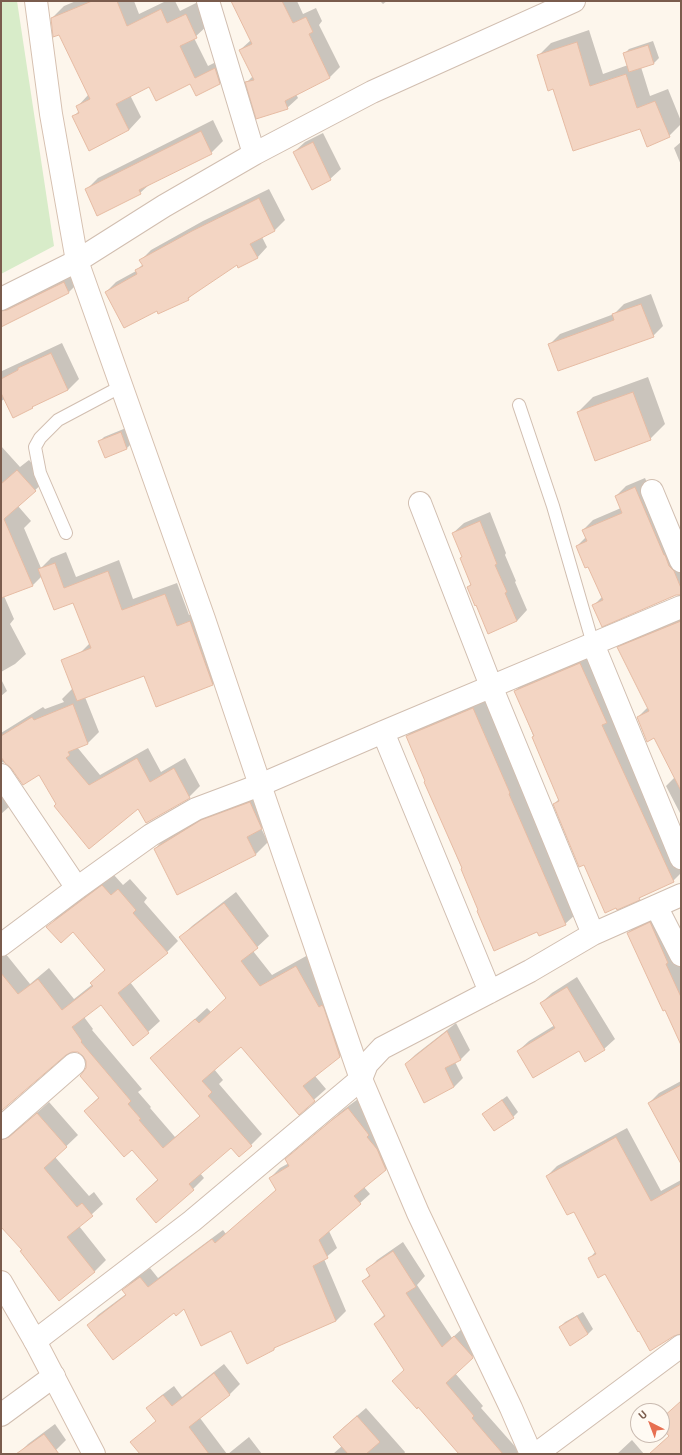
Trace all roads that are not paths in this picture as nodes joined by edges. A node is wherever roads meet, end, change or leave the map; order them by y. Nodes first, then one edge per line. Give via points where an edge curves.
1 (36, 1) edge
2 (208, 1) edge
3 (574, 1) edge
4 (254, 154) junction
5 (78, 261) junction
6 (1, 299) edge
7 (122, 386) junction
8 (519, 405) dead end
9 (652, 492) dead end
10 (420, 503) dead end
11 (66, 534) dead end
12 (681, 561) edge
13 (681, 607) edge
14 (593, 644) junction
15 (491, 686) junction
16 (383, 732) junction
17 (1, 775) edge
18 (260, 785) junction
19 (681, 858) edge
20 (77, 888) junction
21 (681, 895) edge
22 (656, 906) junction
23 (593, 934) junction
24 (1, 945) edge
25 (681, 955) edge
26 (490, 992) junction
27 (74, 1064) dead end
28 (361, 1079) junction
29 (1, 1128) edge
30 (1, 1282) edge
31 (36, 1341) junction
32 (681, 1346) edge
33 (54, 1376) junction
34 (1, 1415) edge
35 (94, 1454) edge
36 (531, 1454) edge
37 (536, 1454) edge

1 - 5 street via 51,114
2 - 4 street
3 - 4 street via 372,92
4 - 5 street via 164,206
5 - 6 street
5 - 7 street
7 - 11 lane via 58,420 40,438 35,447 40,473
7 - 18 street
8 - 14 lane via 553,506
9 - 12 street
10 - 15 street
13 - 14 street
14 - 15 street
14 - 19 street
15 - 16 street
15 - 23 street
16 - 18 street
16 - 26 street
17 - 20 street
18 - 20 street via 196,809 151,835
18 - 28 street
20 - 24 street
21 - 22 street
22 - 23 street
22 - 25 street
23 - 26 street
26 - 28 street via 382,1048 366,1064
27 - 29 street
28 - 31 street via 192,1221
28 - 36 street via 418,1213
30 - 31 street
31 - 33 street
32 - 37 street
33 - 34 street
33 - 35 street

